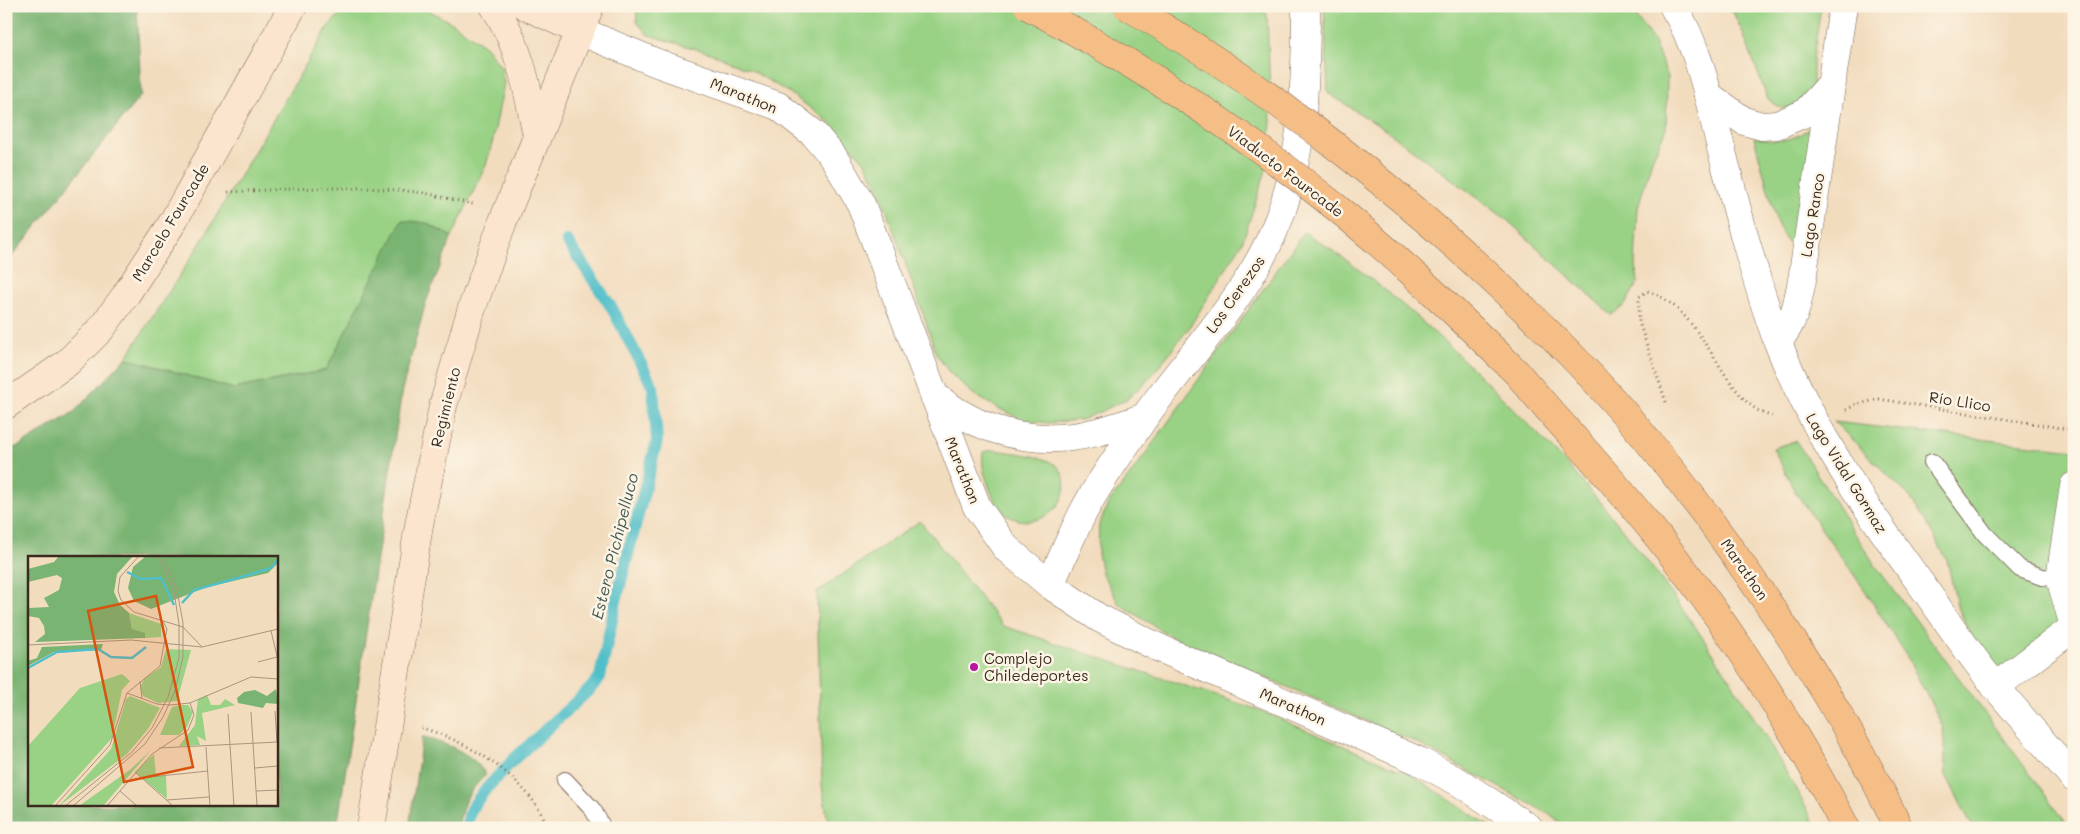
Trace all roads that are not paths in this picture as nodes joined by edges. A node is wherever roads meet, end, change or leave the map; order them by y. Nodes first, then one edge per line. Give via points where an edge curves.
1 (293, 6) edge
2 (494, 6) edge
3 (526, 6) edge
4 (1028, 6) edge
5 (1127, 6) edge
6 (1306, 6) edge
7 (1673, 6) edge
8 (1843, 6) edge
9 (585, 19) edge
10 (1832, 83) junction
11 (1708, 95) junction
12 (537, 136) junction
13 (1778, 341) junction
14 (934, 396) junction
15 (6, 405) edge
16 (1145, 418) junction
17 (1932, 462) dead end
18 (2074, 486) edge
19 (2060, 578) junction
20 (1050, 585) junction
21 (2074, 627) edge
22 (1995, 687) junction
23 (2074, 778) edge
24 (565, 780) dead end
25 (371, 828) edge
26 (603, 828) edge
27 (1529, 828) edge
28 (1846, 828) edge
29 (1899, 828) edge

1 - 15 main road, Marcelo Fourcade via 171,225 102,329 67,362
2 - 12 main road via 520,63
3 - 9 main road
4 - 28 main road, Viaducto Fourcade, bridge via 1207,112 1273,160 1399,261 1517,373 1632,504 1702,595 1792,730
5 - 29 main road, Marathon, bridge via 1222,64 1361,165 1491,277 1633,422 1691,494 1783,624 1825,689
6 - 16 street, Los Cerezos via 1301,113 1292,173 1274,231 1242,288
7 - 11 street, Lago Vidal Gormaz via 1692,44
8 - 10 street, Lago Ranco
9 - 12 main road, Regimiento
9 - 14 street, Marathon via 657,63 778,106 814,134 834,158 861,204
10 - 11 street via 1805,113 1777,125 1762,126 1744,121
10 - 13 street, Lago Ranco via 1795,316
11 - 13 street, Lago Vidal Gormaz via 1750,261
12 - 25 main road, Regimiento via 471,311 443,406 420,525
13 - 22 street, Lago Vidal Gormaz via 1824,441 1863,503
14 - 16 street via 962,415 992,429 1043,438 1092,434
14 - 20 street, Marathon via 977,507 1006,548
16 - 20 street, Los Cerezos via 1089,501
17 - 19 lane via 1985,534 2020,569 2042,577
18 - 19 street
19 - 21 street
20 - 27 street, Marathon via 1100,618 1157,647 1419,761 1459,782
21 - 22 street
22 - 23 street, Lago Vidal Gormaz
24 - 26 lane via 593,810

